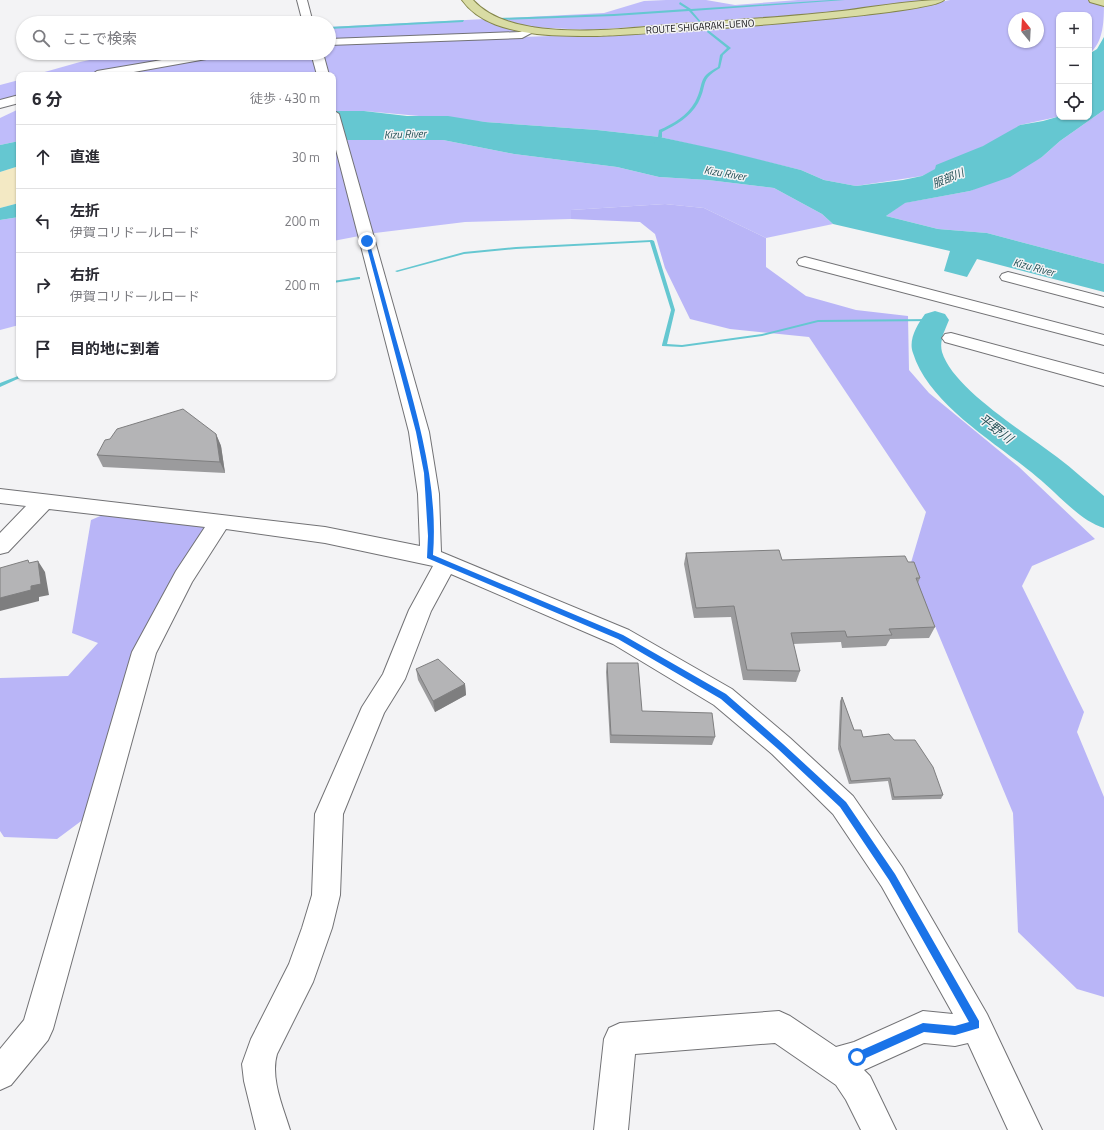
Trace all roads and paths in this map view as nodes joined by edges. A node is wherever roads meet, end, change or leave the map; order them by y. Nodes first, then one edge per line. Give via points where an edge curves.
1 (302, 0) edge
2 (467, 0) edge
3 (939, 0) edge
4 (1094, 0) edge
5 (1104, 3) edge
6 (306, 16) edge
7 (532, 30) junction
8 (336, 42) edge
9 (183, 60) edge
10 (319, 60) edge
11 (114, 72) edge
12 (322, 72) edge
13 (16, 99) edge
14 (0, 104) edge
15 (336, 125) edge
16 (805, 262) dead end
17 (1008, 277) dead end
18 (1104, 302) edge
19 (951, 338) dead end
20 (1104, 340) edge
21 (1104, 380) edge
22 (0, 496) edge
23 (44, 501) junction
24 (220, 521) junction
25 (0, 546) edge
26 (437, 560) junction
27 (976, 1024) junction
28 (833, 1064) junction
29 (0, 1074) edge
30 (273, 1130) edge
31 (611, 1130) edge
32 (879, 1130) edge
33 (1025, 1130) edge

1 - 6 street
2 - 7 main road, ROUTE SHIGARAKI-UENO via 478,12 498,22
3 - 7 main road, ROUTE SHIGARAKI-UENO via 843,14 720,25 589,32
4 - 5 main road
7 - 8 street via 522,35
9 - 11 street
10 - 12 street
13 - 14 street
15 - 26 street via 419,432 427,473 431,536
16 - 20 street
17 - 18 street
19 - 21 street
22 - 23 street
23 - 24 street
23 - 25 street
24 - 26 street via 325,534
24 - 29 street via 184,577 144,652 37,1029
26 - 27 street via 621,637 724,696 843,805 892,877
26 - 30 street via 393,679 374,707 329,814 326,895 317,928 302,971 262,1050 258,1064
27 - 28 street via 955,1030 923,1027 857,1057
27 - 33 street
28 - 31 street via 779,1027 620,1039
28 - 32 street via 847,1074 858,1088

